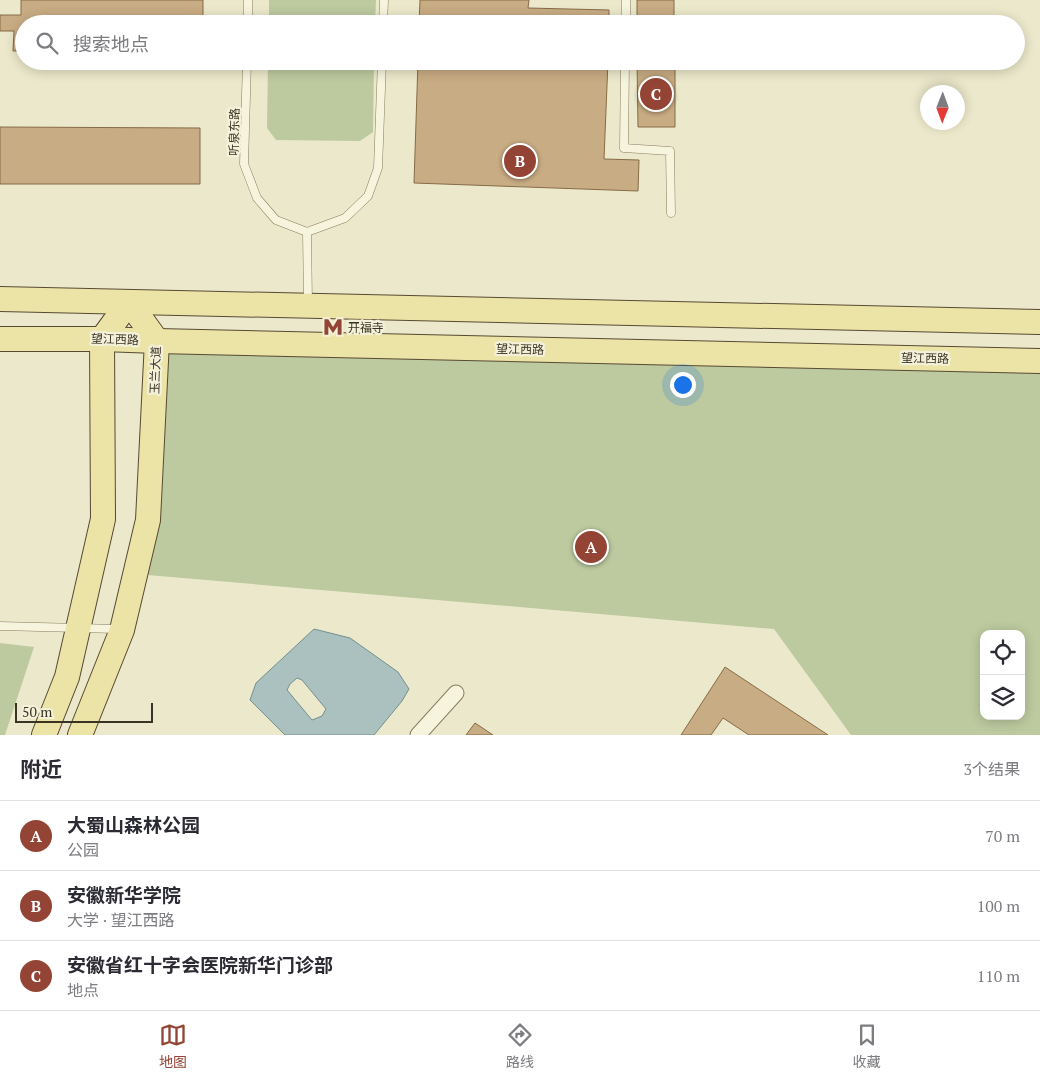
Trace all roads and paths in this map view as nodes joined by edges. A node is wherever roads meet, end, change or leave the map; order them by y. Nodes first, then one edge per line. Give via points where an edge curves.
1 (248, 0) edge
2 (384, 0) edge
3 (626, 0) edge
4 (248, 15) edge
5 (383, 15) edge
6 (626, 15) edge
7 (247, 70) edge
8 (382, 70) edge
9 (625, 70) edge
10 (671, 213) dead end
11 (307, 232) junction
12 (0, 300) edge
13 (129, 302) junction
14 (308, 306) junction
15 (1040, 322) edge
16 (0, 339) edge
17 (102, 339) junction
18 (157, 341) junction
19 (1040, 361) edge
20 (0, 626) edge
21 (78, 628) junction
22 (122, 630) junction
23 (456, 693) dead end
24 (44, 735) edge
25 (80, 735) edge
26 (418, 735) edge

1 - 4 lane
2 - 5 lane
3 - 6 lane
7 - 11 lane, 听泉东路 via 244,164 257,198 276,220
8 - 11 lane via 378,168 368,196 345,218
9 - 10 lane via 624,148 670,150
11 - 14 lane
12 - 13 main road
13 - 14 main road
13 - 17 main road
13 - 18 main road, 玉兰大道
14 - 15 main road
16 - 17 main road, 望江西路
17 - 18 main road, 望江西路
17 - 21 main road via 103,519
18 - 19 main road, 望江西路
18 - 22 main road, 玉兰大道 via 148,520
20 - 21 lane
21 - 22 lane
21 - 24 main road via 67,677
22 - 25 main road, 玉兰大道
23 - 26 street

